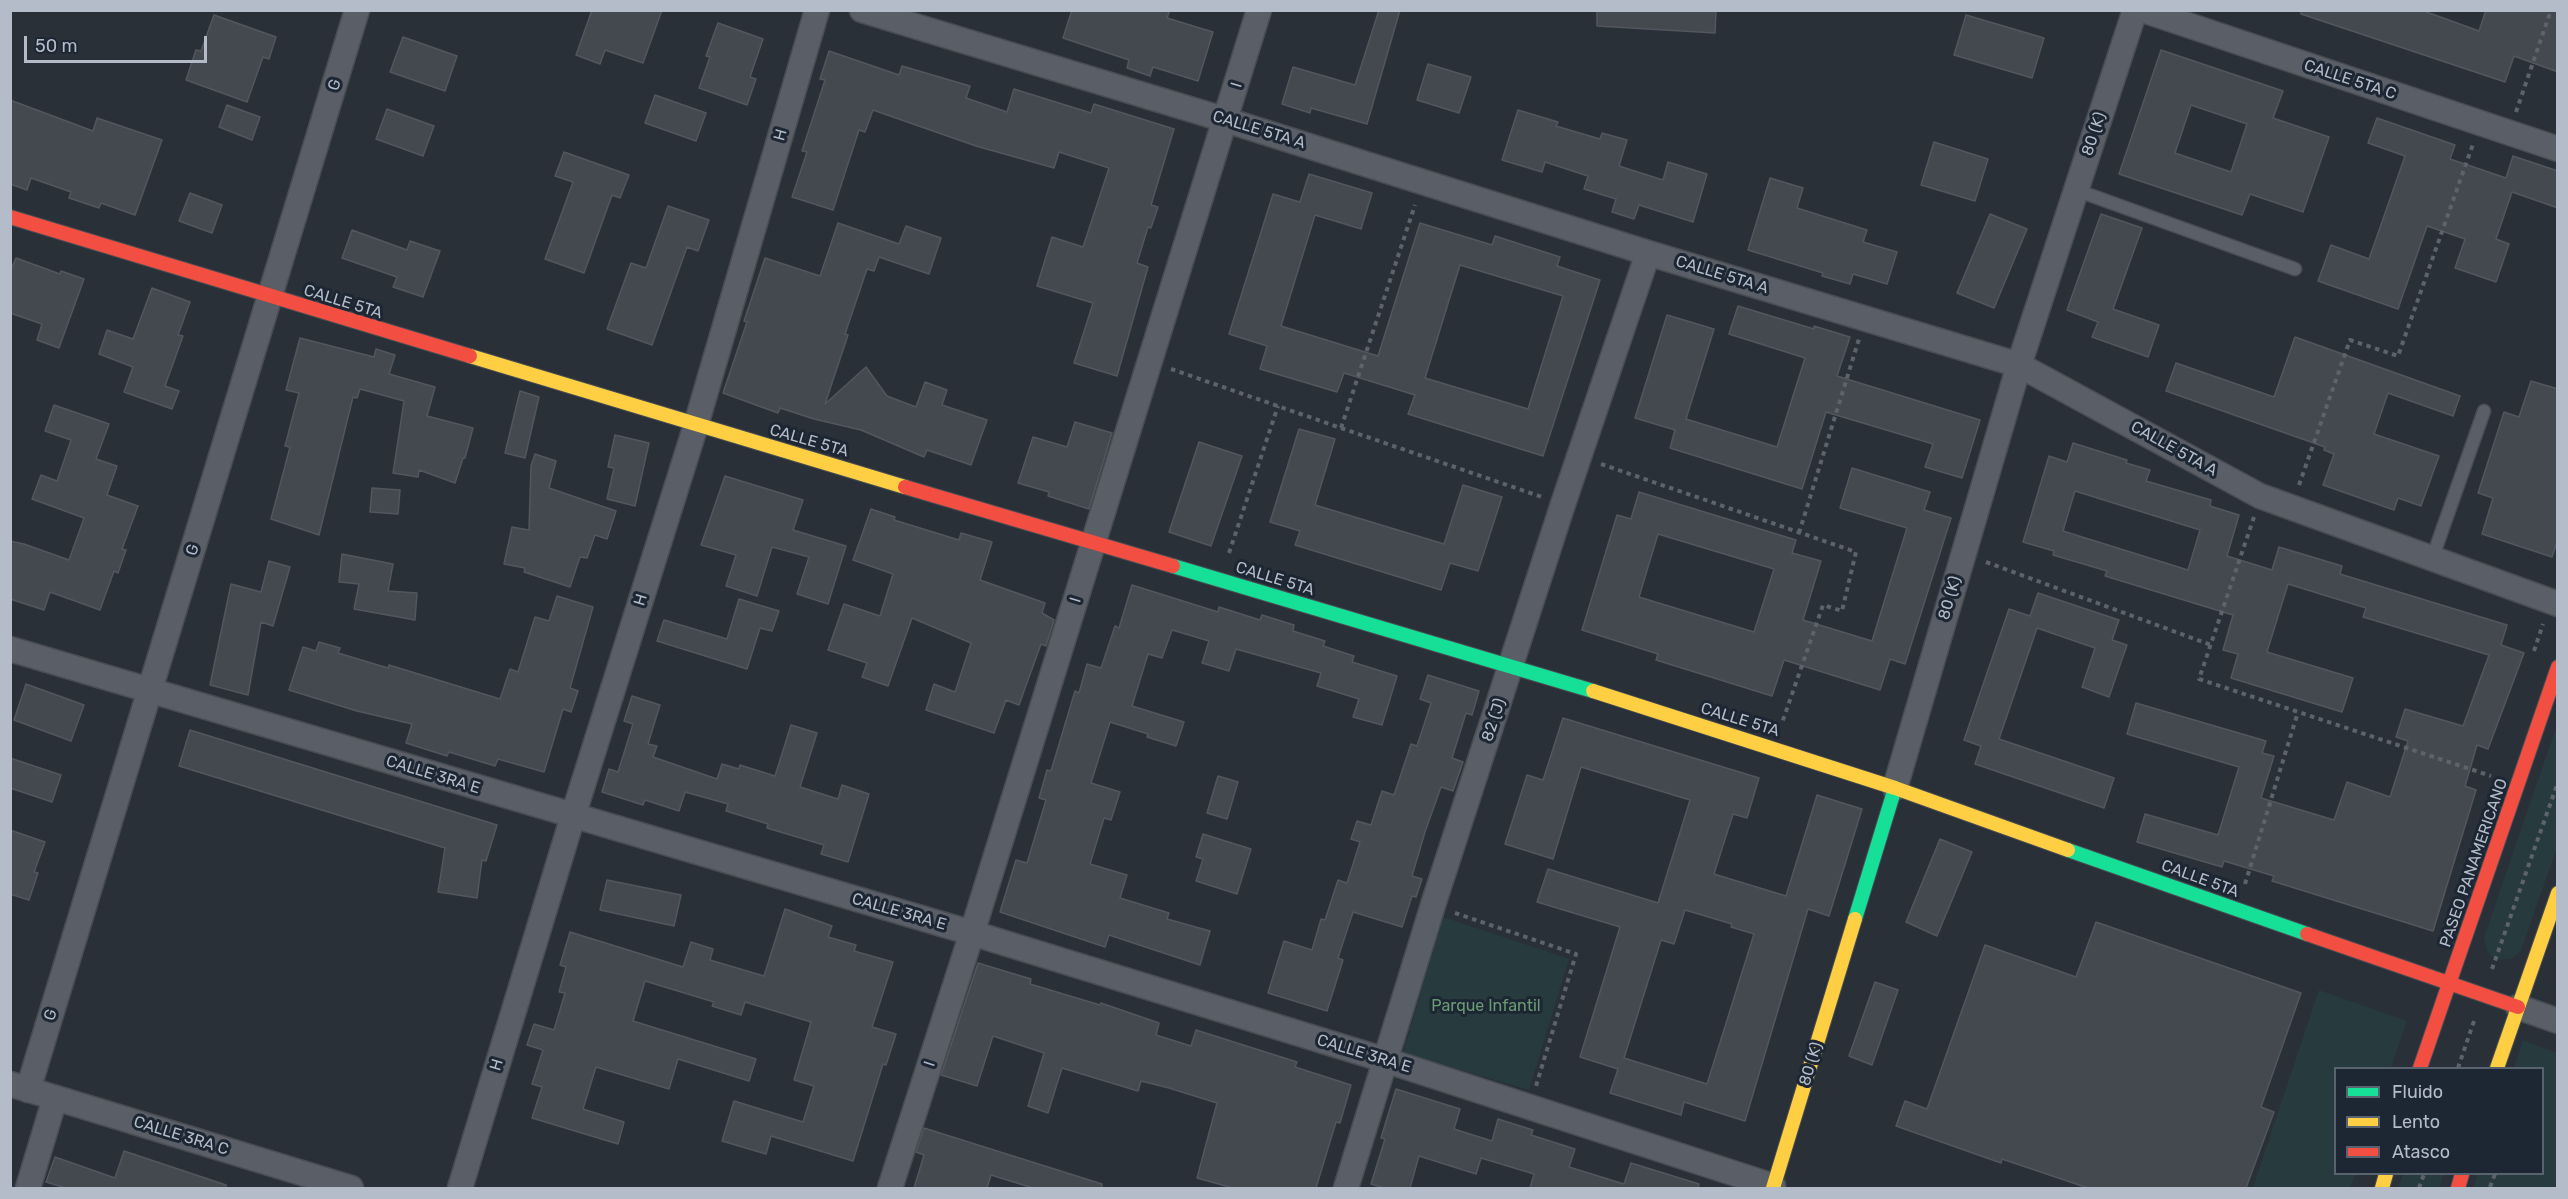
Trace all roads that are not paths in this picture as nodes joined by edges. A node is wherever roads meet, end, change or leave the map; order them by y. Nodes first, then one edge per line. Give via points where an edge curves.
1 (357, 10) edge
2 (817, 10) edge
3 (862, 10) edge
4 (1259, 10) edge
5 (2135, 10) edge
6 (2143, 10) edge
7 (1226, 120) junction
8 (2558, 149) edge
9 (2076, 190) junction
10 (10, 217) edge
11 (1648, 253) junction
12 (2295, 269) dead end
13 (270, 297) junction
14 (2019, 365) junction
15 (2484, 411) dead end
16 (696, 425) junction
17 (1094, 543) junction
18 (2432, 559) junction
19 (2558, 603) edge
20 (10, 649) edge
21 (1512, 666) junction
22 (2558, 668) edge
23 (149, 690) junction
24 (1895, 788) junction
25 (573, 816) junction
26 (2558, 893) edge
27 (972, 933) junction
28 (2450, 983) junction
29 (2518, 1007) junction
30 (2558, 1021) edge
31 (1386, 1060) junction
32 (2420, 1067) edge
33 (2498, 1067) edge
34 (19, 1087) edge
35 (55, 1098) junction
36 (28, 1188) edge
37 (351, 1188) edge
38 (460, 1188) edge
39 (890, 1188) edge
40 (1346, 1188) edge
41 (1776, 1188) edge

1 - 13 street, G
2 - 16 street, H
3 - 7 street, CALLE 5TA A
4 - 7 street, I
5 - 9 street, 80 (K)
6 - 8 street, CALLE 5TA C
7 - 11 street, CALLE 5TA A
7 - 17 street, I
9 - 12 lane
9 - 14 street, 80 (K)
10 - 13 street, CALLE 5TA
11 - 14 street, CALLE 5TA A
11 - 21 street, 82 (J)
13 - 16 street, CALLE 5TA
13 - 23 street, G
14 - 18 street, CALLE 5TA A via 2260,496
14 - 24 street, 80 (K)
15 - 18 lane
16 - 17 street, CALLE 5TA
16 - 25 street, H
17 - 21 street, CALLE 5TA
17 - 27 street, I
18 - 19 street, CALLE 5TA A
20 - 23 street, CALLE 3RA E
21 - 24 street, CALLE 5TA
21 - 31 street, 82 (J)
22 - 28 street, PASEO PANAMERICANO
23 - 25 street, CALLE 3RA E
23 - 34 street, G
24 - 28 street, CALLE 5TA
24 - 41 street, 80 (K)
25 - 27 street, CALLE 3RA E
25 - 38 street, H
26 - 29 street
27 - 31 street, CALLE 3RA E
27 - 39 street, I
28 - 29 street, CALLE 5TA
28 - 32 street, PASEO PANAMERICANO
29 - 30 street
29 - 33 street
31 - 40 street, 82 (J)
31 - 41 street, CALLE 3RA E
34 - 35 street, CALLE 3RA C
35 - 36 street
35 - 37 street, CALLE 3RA C

